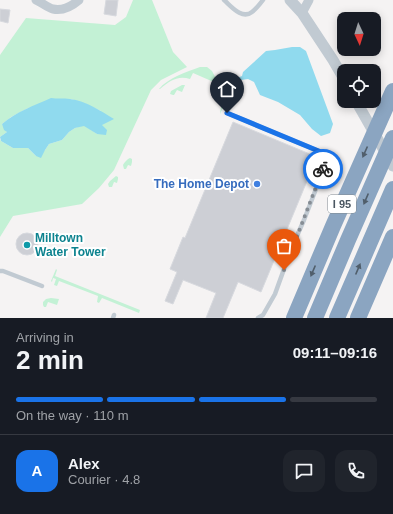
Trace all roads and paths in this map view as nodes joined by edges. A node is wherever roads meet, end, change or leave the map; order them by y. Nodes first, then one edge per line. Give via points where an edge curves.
1 (36, 0) edge
2 (79, 0) edge
3 (224, 0) edge
4 (263, 0) edge
5 (290, 0) edge
6 (309, 0) edge
7 (302, 13) junction
8 (337, 67) edge
9 (393, 91) edge
10 (360, 108) edge
11 (227, 113) dead end
12 (393, 138) edge
13 (393, 166) edge
14 (393, 188) edge
15 (393, 238) edge
16 (0, 271) edge
17 (42, 286) dead end
18 (258, 318) edge
19 (294, 318) edge
20 (315, 318) edge
21 (338, 318) edge
22 (358, 318) edge

1 - 2 street via 52,9 62,9
3 - 4 lane via 238,12 248,14
5 - 7 street
6 - 7 street
7 - 8 street
9 -> 19 highway, I 95
10 - 13 street
11 - 18 lane via 326,156 321,176 275,294
12 -> 20 highway, I 95
21 -> 14 highway
15 - 22 highway
16 - 17 lane

